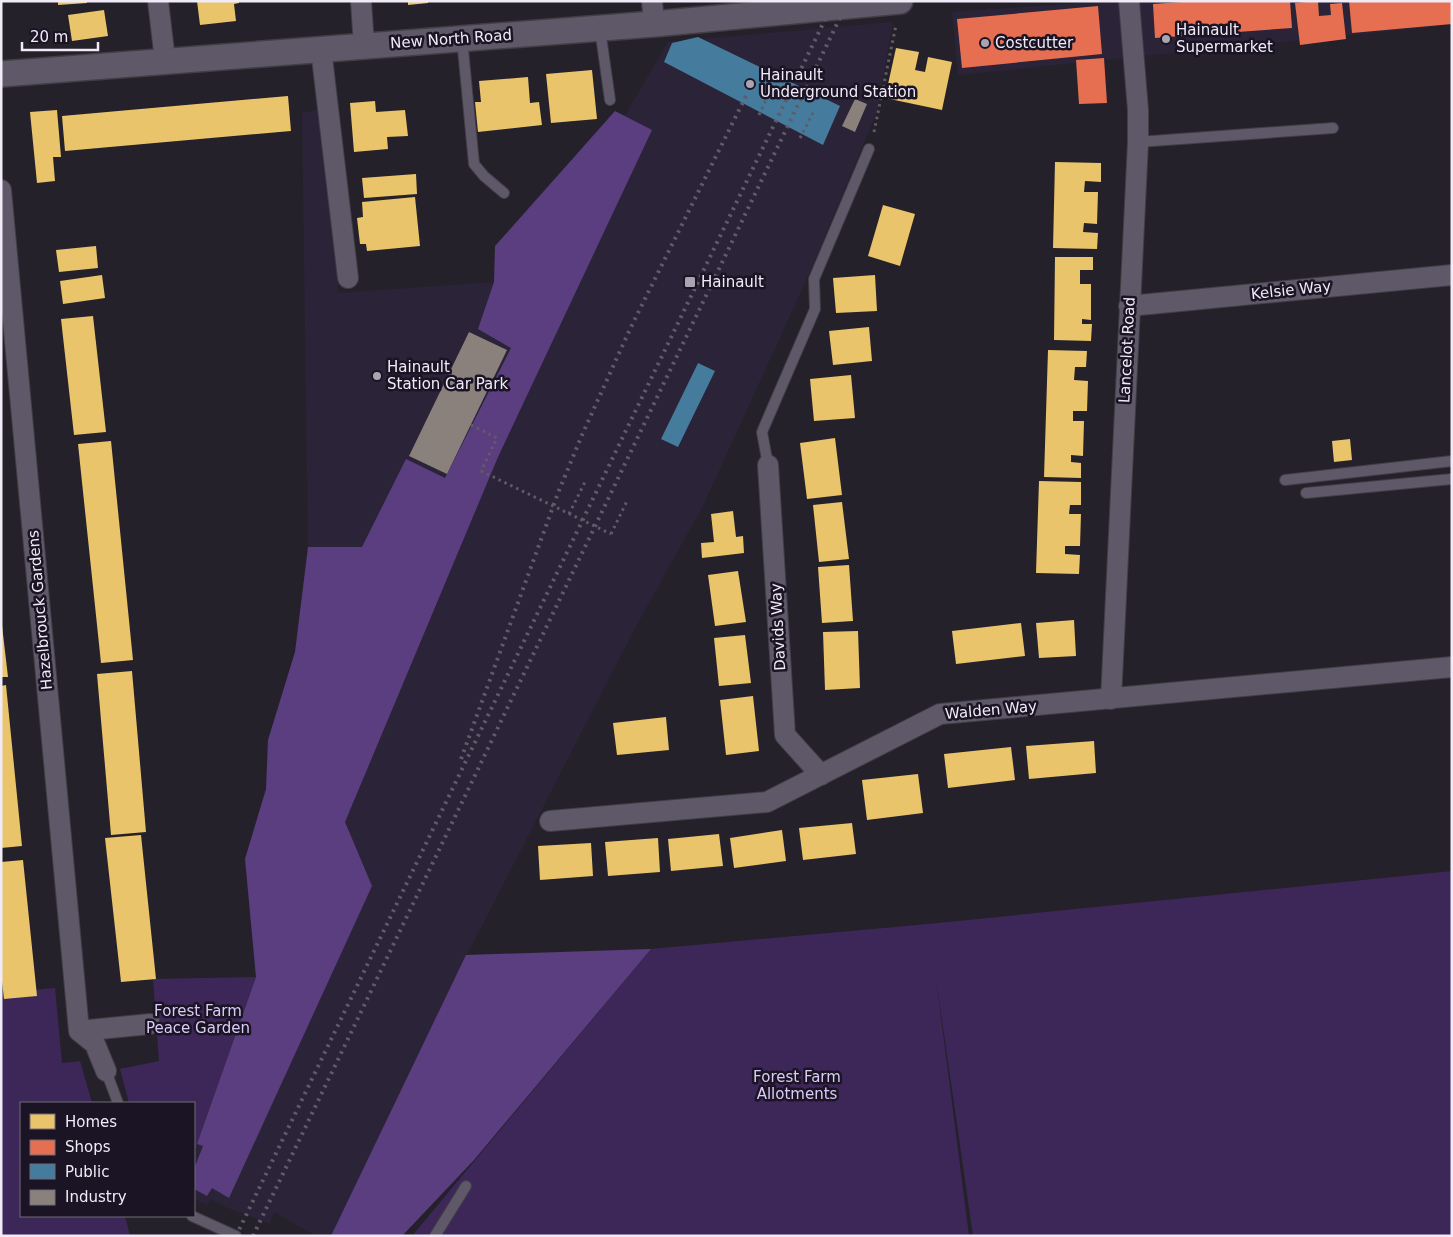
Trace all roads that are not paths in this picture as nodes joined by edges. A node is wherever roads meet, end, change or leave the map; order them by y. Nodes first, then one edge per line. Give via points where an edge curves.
1 (158, 1) edge
2 (361, 1) edge
3 (1129, 1) edge
4 (898, 10) edge
5 (653, 12) edge
6 (600, 28) junction
7 (462, 38) junction
8 (364, 46) junction
9 (321, 49) junction
10 (165, 60) junction
11 (1, 74) edge
12 (610, 100) dead end
13 (1333, 128) dead end
14 (1138, 142) junction
15 (869, 149) road end
16 (1, 190) edge
17 (504, 193) dead end
18 (1452, 275) edge
19 (348, 278) dead end
20 (1129, 306) junction
21 (1452, 461) edge
22 (768, 466) joint
23 (1452, 479) edge
24 (1285, 480) dead end
25 (1306, 493) dead end
26 (1452, 667) edge
27 (1112, 699) junction
28 (821, 775) junction
29 (550, 821) dead end
30 (150, 1024) dead end
31 (79, 1031) junction
32 (106, 1071) joint
33 (118, 1102) edge
34 (466, 1186) dead end
35 (194, 1217) edge
36 (236, 1236) edge
37 (435, 1236) edge

1 - 10 street
2 - 8 street
3 - 14 street, Lancelot Road
4 - 5 street, New North Road
5 - 6 street, New North Road
6 - 7 street, New North Road
6 - 12 lane
7 - 8 street, New North Road
7 - 17 lane via 474,164
8 - 9 street, New North Road
9 - 10 street, New North Road
9 - 19 street
10 - 11 street, New North Road
13 - 14 lane
14 - 20 street, Lancelot Road
15 - 22 lane via 814,278 815,309 762,432
16 - 31 street, Hazelbrouck Gardens
18 - 20 street, Kelsie Way
20 - 27 street, Lancelot Road
21 - 24 lane
22 - 28 street, Davids Way via 785,735
23 - 25 lane
26 - 27 street, Walden Way
27 - 28 street, Walden Way via 940,714
28 - 29 street, Walden Way via 767,802
30 - 31 street
31 - 32 street via 95,1044
32 - 33 lane
34 - 37 lane
35 - 36 lane

